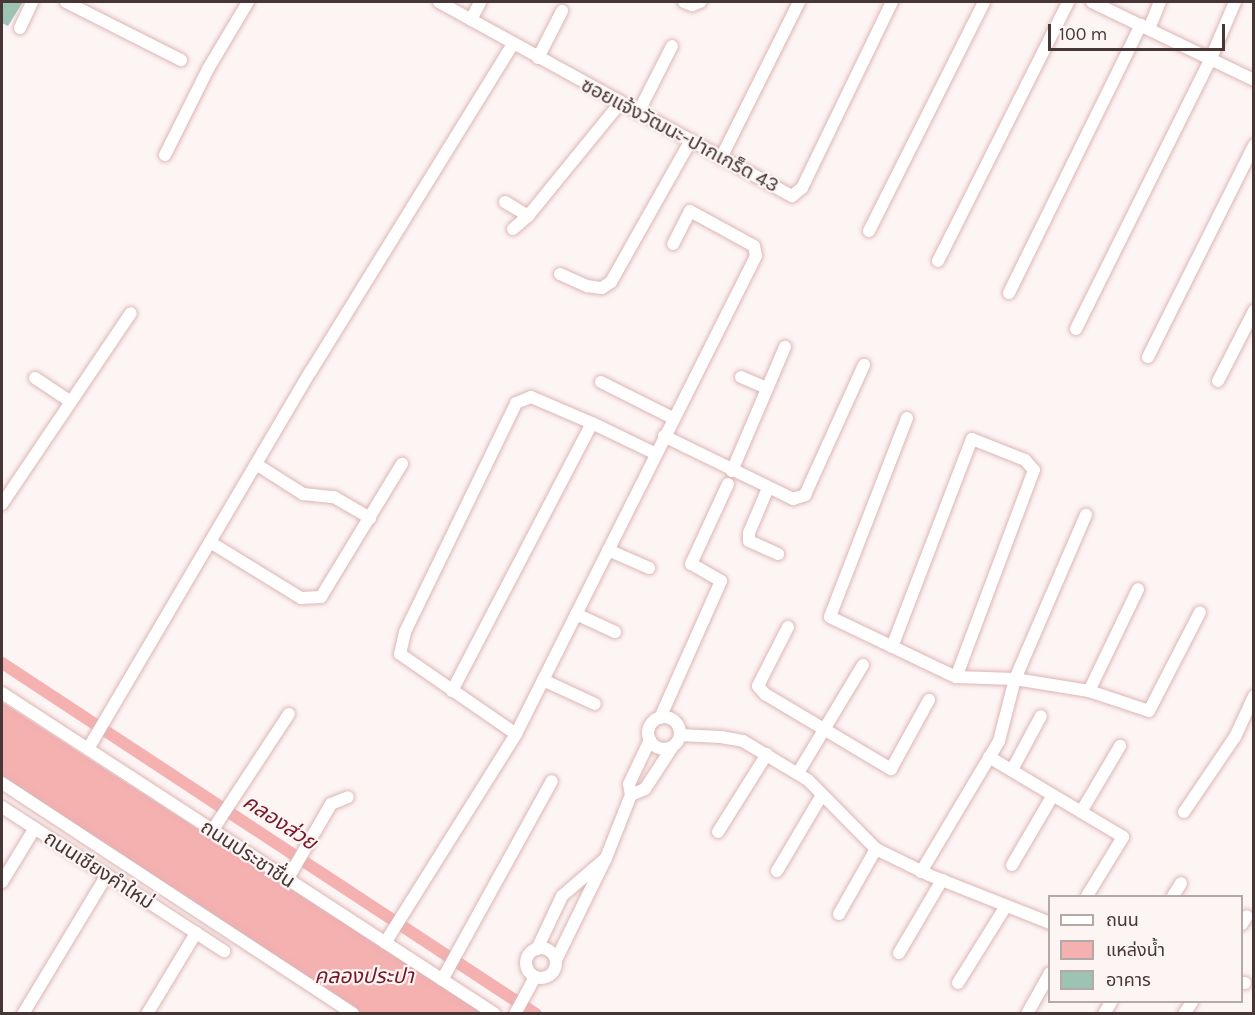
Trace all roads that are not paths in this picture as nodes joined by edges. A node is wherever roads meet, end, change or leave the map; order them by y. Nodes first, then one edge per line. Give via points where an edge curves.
1 (32, 2) edge
2 (66, 2) edge
3 (248, 2) edge
4 (439, 2) edge
5 (480, 2) edge
6 (684, 2) edge
7 (700, 2) edge
8 (799, 2) edge
9 (892, 2) edge
10 (984, 2) edge
11 (1068, 2) edge
12 (1092, 2) edge
13 (1160, 2) edge
14 (1235, 2) edge
15 (562, 11) dead end
16 (471, 20) junction
17 (1145, 27) junction
18 (20, 28) dead end
19 (513, 44) junction
20 (672, 46) dead end
21 (538, 58) junction
22 (1211, 58) junction
23 (181, 60) dead end
24 (1254, 80) edge
25 (620, 103) junction
26 (638, 113) junction
27 (690, 142) junction
28 (1254, 145) edge
29 (165, 155) dead end
30 (721, 158) junction
31 (505, 202) dead end
32 (528, 216) junction
33 (513, 229) dead end
34 (870, 231) dead end
35 (673, 244) dead end
36 (938, 261) dead end
37 (560, 274) dead end
38 (1009, 293) dead end
39 (1254, 311) edge
40 (131, 314) dead end
41 (1076, 329) dead end
42 (785, 347) dead end
43 (1148, 357) dead end
44 (864, 365) dead end
45 (741, 377) dead end
46 (35, 378) dead end
47 (1218, 381) dead end
48 (601, 382) dead end
49 (767, 388) junction
50 (71, 402) junction
51 (673, 418) junction
52 (907, 418) dead end
53 (592, 423) junction
54 (664, 436) junction
55 (656, 454) junction
56 (256, 464) junction
57 (402, 464) dead end
58 (732, 471) junction
59 (728, 484) dead end
60 (768, 488) junction
61 (2, 504) edge
62 (1086, 515) dead end
63 (370, 518) junction
64 (210, 542) junction
65 (608, 550) junction
66 (778, 554) dead end
67 (649, 568) dead end
68 (1138, 589) dead end
69 (1200, 612) dead end
70 (576, 614) junction
71 (788, 627) dead end
72 (615, 632) dead end
73 (892, 647) junction
74 (863, 665) dead end
75 (957, 677) junction
76 (1016, 679) junction
77 (543, 680) junction
78 (452, 691) junction
79 (1089, 691) junction
80 (2, 693) edge
81 (1254, 696) edge
82 (929, 700) dead end
83 (595, 704) dead end
84 (289, 714) dead end
85 (1041, 716) dead end
86 (660, 718) junction
87 (824, 730) junction
88 (516, 734) junction
89 (650, 740) junction
90 (677, 741) junction
91 (91, 744) junction
92 (1120, 746) dead end
93 (767, 754) junction
94 (989, 757) junction
95 (1012, 770) junction
96 (798, 773) junction
97 (552, 782) dead end
98 (2, 783) edge
99 (631, 795) junction
100 (822, 795) junction
101 (1053, 795) junction
102 (348, 797) dead end
103 (2, 807) edge
104 (1081, 812) junction
105 (1184, 812) dead end
106 (35, 828) junction
107 (212, 831) junction
108 (718, 832) dead end
109 (876, 849) junction
110 (606, 858) junction
111 (1012, 865) dead end
112 (777, 871) dead end
113 (921, 872) junction
114 (290, 874) junction
115 (107, 875) junction
116 (942, 880) junction
117 (2, 882) edge
118 (1181, 883) dead end
119 (1088, 895) edge
120 (1174, 895) edge
121 (1006, 906) junction
122 (839, 914) dead end
123 (1048, 922) edge
124 (196, 933) junction
125 (389, 938) junction
126 (537, 949) junction
127 (224, 951) dead end
128 (899, 953) dead end
129 (556, 960) junction
130 (445, 975) junction
131 (535, 977) junction
132 (1048, 977) edge
133 (958, 983) dead end
134 (515, 1013) edge
135 (23, 1014) edge
136 (147, 1014) edge
137 (353, 1014) edge
138 (495, 1014) edge
139 (1027, 1014) edge

1 - 18 street
2 - 23 street
3 - 29 street via 208,69
4 - 16 street, ซอยแจ้งวัฒนะ-ปากเกร็ด 43
5 - 16 street
6 - 7 street
8 - 30 street
9 - 30 street, ซอยแจ้งวัฒนะ-ปากเกร็ด 43 via 802,188 792,196
10 - 34 street
11 - 36 street
12 - 17 street
13 - 17 street
14 - 22 street
15 - 21 street
16 - 19 street, ซอยแจ้งวัฒนะ-ปากเกร็ด 43
17 - 22 street
17 - 38 street
19 - 21 street, ซอยแจ้งวัฒนะ-ปากเกร็ด 43
19 - 56 street
20 - 26 street
21 - 25 street, ซอยแจ้งวัฒนะ-ปากเกร็ด 43
22 - 24 street
22 - 41 street
25 - 26 street, ซอยแจ้งวัฒนะ-ปากเกร็ด 43
25 - 32 street
26 - 27 street, ซอยแจ้งวัฒนะ-ปากเกร็ด 43
27 - 30 street, ซอยแจ้งวัฒนะ-ปากเกร็ด 43
27 - 37 street via 611,282 602,288 588,286
28 - 43 street
31 - 32 street
32 - 33 street
35 - 51 street via 690,212 754,246 756,256
39 - 47 street
40 - 50 street
42 - 49 street
44 - 60 street via 805,495 794,499
45 - 49 street
46 - 50 street
48 - 51 street
49 - 58 street
50 - 61 street
51 - 54 street
52 - 73 street via 830,617
53 - 55 street
53 - 78 street
53 - 78 street via 531,397 516,403 400,646 400,654 407,662
54 - 55 street
54 - 58 street
55 - 65 street
56 - 63 street via 303,494 334,497
56 - 64 street
57 - 63 street
58 - 60 street
59 - 86 street via 691,564 721,581
60 - 66 street via 748,533 749,540
62 - 76 street
63 - 64 street via 326,594 312,599 302,598
64 - 91 street
65 - 67 street
65 - 70 street
68 - 79 street
69 - 79 street via 1149,711
70 - 72 street
70 - 77 street
71 - 87 street via 758,686
73 - 75 street
73 - 75 street via 972,439 1025,460 1034,470
74 - 87 street
75 - 76 street
76 - 79 street
76 - 94 street via 999,741
77 - 83 street
77 - 88 street
78 - 88 street
80 - 91 street, ถนนประชาชื่น
81 - 105 street via 1235,737
82 - 87 street via 891,769
84 - 107 street
85 - 95 street
86 - 89 street via 651,725
86 - 90 street via 675,722
87 - 96 street
88 - 125 street
89 - 90 street via 658,748
89 - 99 street via 629,784
90 - 93 street via 720,736 743,741
90 - 99 street via 645,789
91 - 107 street, ถนนประชาชื่น
92 - 104 street
93 - 96 street
93 - 108 street
94 - 95 street
94 - 113 street
95 - 101 street
96 - 100 street
97 - 130 street
98 - 137 street
99 - 110 street
100 - 109 street
100 - 112 street
101 - 104 street
101 - 111 street
102 - 114 street via 331,804
103 - 106 street, ถนนเชียงคำใหม่
104 - 119 street via 1123,837
106 - 115 street, ถนนเชียงคำใหม่
106 - 117 street
107 - 114 street, ถนนประชาชื่น
109 - 113 street
109 - 122 street
110 - 126 street via 562,896
110 - 129 street
113 - 116 street
114 - 125 street, ถนนประชาชื่น
115 - 124 street, ถนนเชียงคำใหม่
115 - 135 street
116 - 121 street
116 - 128 street
118 - 120 street
121 - 123 street
121 - 133 street
124 - 127 street, ถนนเชียงคำใหม่
124 - 136 street
125 - 130 street, ถนนประชาชื่น
126 - 129 street via 551,951
126 - 131 street via 529,954 526,964
129 - 131 street via 552,974
130 - 138 street, ถนนประชาชื่น
131 - 134 street
132 - 139 street

